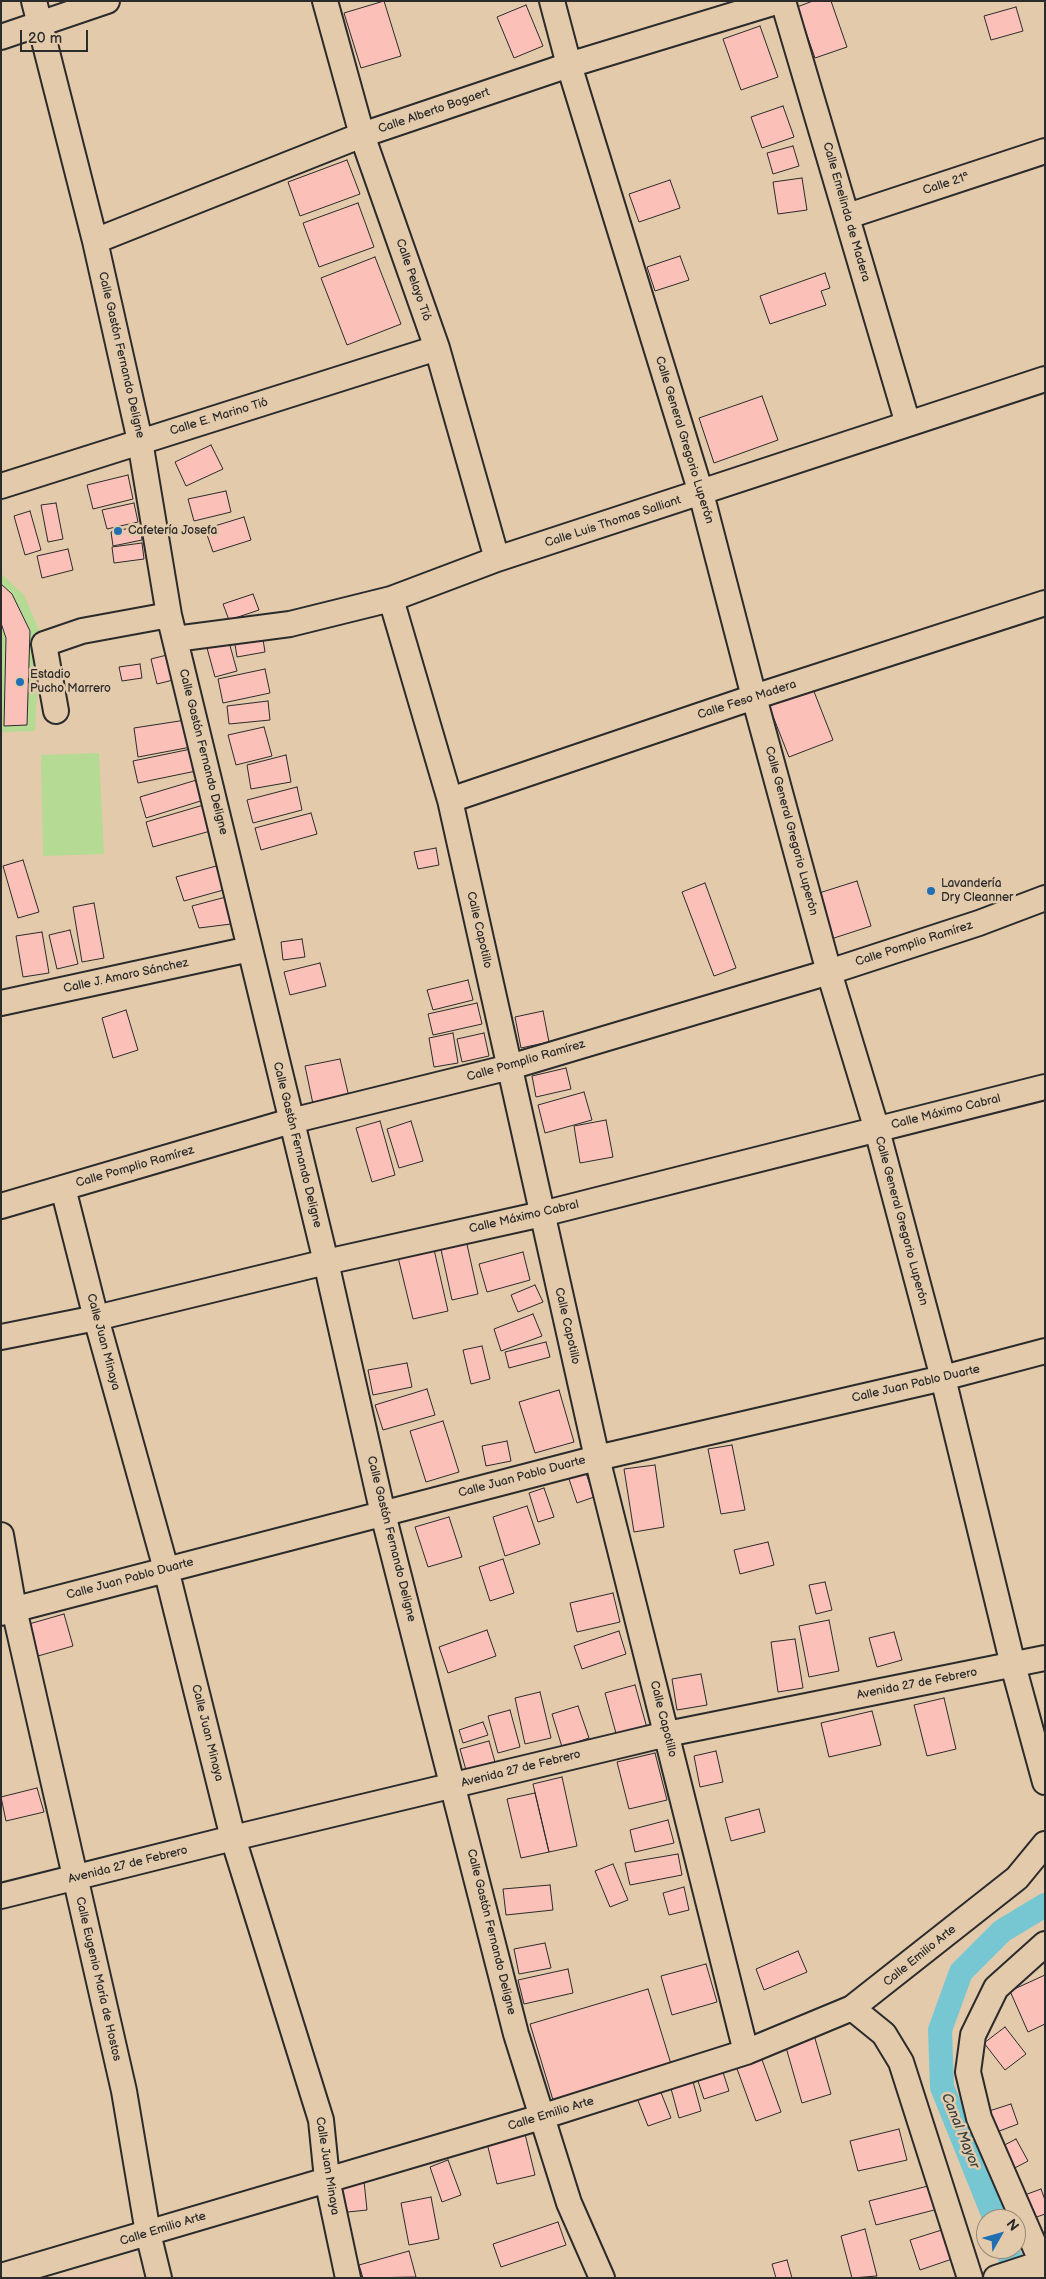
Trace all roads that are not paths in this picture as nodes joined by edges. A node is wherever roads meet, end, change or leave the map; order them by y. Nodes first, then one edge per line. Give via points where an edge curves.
1 (34, 1) edge
2 (107, 1) edge
3 (325, 1) edge
4 (552, 1) edge
5 (779, 1) edge
6 (783, 1) edge
7 (40, 25) junction
8 (1, 37) edge
9 (569, 65) junction
10 (362, 135) junction
11 (1045, 151) edge
12 (848, 216) junction
13 (95, 241) junction
14 (437, 348) junction
15 (1045, 379) edge
16 (908, 424) junction
17 (140, 441) junction
18 (1, 486) edge
19 (701, 493) junction
20 (497, 559) junction
21 (391, 599) junction
22 (1045, 603) edge
23 (169, 614) junction
24 (175, 639) junction
25 (754, 697) junction
26 (56, 711) dead end
27 (450, 800) junction
28 (1045, 898) edge
29 (250, 949) junction
30 (829, 972) junction
31 (1, 1003) edge
32 (510, 1067) junction
33 (1041, 1088) edge
34 (291, 1121) junction
35 (877, 1130) junction
36 (63, 1188) junction
37 (1, 1206) edge
38 (542, 1214) junction
39 (326, 1262) junction
40 (96, 1318) junction
41 (1, 1337) edge
42 (1045, 1351) edge
43 (943, 1378) junction
44 (597, 1458) junction
45 (383, 1514) junction
46 (1, 1535) edge
47 (166, 1569) junction
48 (7, 1611) edge
49 (1044, 1658) edge
50 (1013, 1665) junction
51 (666, 1734) junction
52 (1045, 1782) edge
53 (454, 1786) junction
54 (234, 1838) junction
55 (1045, 1844) edge
56 (76, 1879) junction
57 (1, 1896) edge
58 (1045, 1944) edge
59 (852, 2008) junction
60 (746, 2052) junction
61 (541, 2118) junction
62 (327, 2179) junction
63 (148, 2233) junction
64 (1042, 2267) edge
65 (1, 2276) edge
66 (159, 2278) edge
67 (348, 2278) edge
68 (602, 2278) edge
69 (970, 2278) edge
70 (996, 2278) edge

1 - 7 street, Calle Gastón Fernando Deligne
2 - 7 street
3 - 10 street, Calle Pelayo Tió
4 - 9 street, Calle General Gregorio Luperón
5 - 9 street, Calle Alberto Bogaert
6 - 12 street, Calle Emelinda de Madera
7 - 8 street
7 - 13 street, Calle Gastón Fernando Deligne
9 - 10 street, Calle Alberto Bogaert
9 - 19 street, Calle General Gregorio Luperón
10 - 13 street, Calle Alberto Bogaert
10 - 14 street, Calle Pelayo Tió
11 - 12 street, Calle 21ª
12 - 16 street, Calle Emelinda de Madera
13 - 17 street, Calle Gastón Fernando Deligne
14 - 17 street, Calle E. Marino Tió
14 - 20 street, Calle Pelayo Tió
15 - 16 street, Calle Luis Thomas Salliant
16 - 19 street, Calle Luis Thomas Salliant
17 - 18 street, Calle E. Marino Tió
17 - 23 street, Calle Gastón Fernando Deligne
19 - 20 street, Calle Luis Thomas Salliant
19 - 25 street, Calle General Gregorio Luperón
20 - 21 street, Calle Luis Thomas Salliant
21 - 24 street, Calle Luis Thomas Salliant via 290,624
21 - 27 street, Calle Capotillo
22 - 25 street, Calle Feso Madera
23 - 24 street, Calle Gastón Fernando Deligne
23 - 26 street via 82,631 44,644
24 - 29 street, Calle Gastón Fernando Deligne
25 - 27 street, Calle Feso Madera
25 - 30 street, Calle General Gregorio Luperón
27 - 32 street, Calle Capotillo
28 - 30 street, Calle Pomplio Ramírez
29 - 31 street, Calle J. Amaro Sánchez
29 - 34 street, Calle Gastón Fernando Deligne
30 - 32 street, Calle Pomplio Ramírez
30 - 35 street, Calle General Gregorio Luperón
32 - 34 street, Calle Pomplio Ramírez
32 - 38 street, Calle Capotillo
33 - 35 street, Calle Máximo Cabral
34 - 36 street, Calle Pomplio Ramírez
34 - 39 street, Calle Gastón Fernando Deligne
35 - 38 street, Calle Máximo Cabral
35 - 43 street, Calle General Gregorio Luperón
36 - 37 street, Calle Pomplio Ramírez
36 - 40 street, Calle Juan Minaya
38 - 39 street, Calle Máximo Cabral
38 - 44 street, Calle Capotillo
39 - 40 street, Calle Máximo Cabral
39 - 45 street, Calle Gastón Fernando Deligne
40 - 41 street, Calle Máximo Cabral
40 - 47 street, Calle Juan Minaya
42 - 43 street, Calle Juan Pablo Duarte
43 - 44 street, Calle Juan Pablo Duarte
43 - 50 street, Calle General Gregorio Luperón
44 - 45 street, Calle Juan Pablo Duarte
44 - 51 street, Calle Capotillo
45 - 47 street, Calle Juan Pablo Duarte
45 - 53 street, Calle Gastón Fernando Deligne
46 - 48 street, Calle Eugenio María de Hostos
47 - 48 street, Calle Juan Pablo Duarte
47 - 54 street, Calle Juan Minaya
48 - 56 street, Calle Eugenio María de Hostos
49 - 50 street, Avenida 27 de Febrero
50 - 51 street, Avenida 27 de Febrero
50 - 52 street
51 - 53 street, Avenida 27 de Febrero
51 - 60 street, Calle Capotillo
53 - 54 street, Avenida 27 de Febrero
53 - 61 street, Calle Gastón Fernando Deligne via 516,2034
54 - 56 street, Avenida 27 de Febrero
54 - 62 street, Calle Juan Minaya via 321,2120
55 - 59 street, Calle Emilio Arte via 1017,1878
56 - 57 street, Avenida 27 de Febrero
56 - 63 street, Calle Eugenio María de Hostos via 124,2092
58 - 64 street via 996,1988 973,2035 968,2072 980,2118
59 - 60 street, Calle Emilio Arte
59 - 69 street via 884,2034 901,2062
60 - 61 street, Calle Emilio Arte
61 - 62 street, Calle Emilio Arte
61 - 68 street, Calle Gastón Fernando Deligne via 569,2203
62 - 63 street, Calle Emilio Arte
62 - 67 street, Calle Juan Minaya
63 - 65 street, Calle Emilio Arte
63 - 66 street, Calle Eugenio María de Hostos
64 - 70 street

